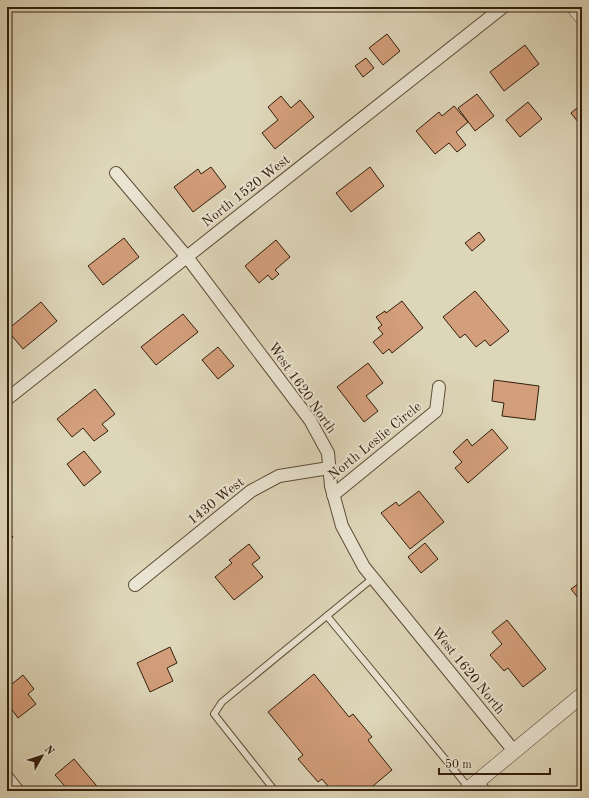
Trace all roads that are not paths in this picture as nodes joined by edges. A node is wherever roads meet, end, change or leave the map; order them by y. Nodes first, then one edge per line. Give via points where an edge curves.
1 (503, 7) edge
2 (574, 7) edge
3 (582, 17) edge
4 (116, 173) dead end
5 (187, 257) junction
6 (439, 387) dead end
7 (7, 399) edge
8 (329, 468) junction
9 (333, 495) junction
10 (373, 578) junction
11 (135, 585) dead end
12 (327, 616) junction
13 (582, 695) edge
14 (514, 751) junction
15 (7, 777) edge
16 (475, 788) edge
17 (18, 791) edge
18 (275, 791) edge

1 - 5 street, North 1520 West
2 - 3 street
4 - 5 street, West 1620 North
5 - 7 street, North 1520 West
5 - 8 street, West 1620 North via 310,420 328,453
6 - 9 street, North Leslie Circle via 436,411
8 - 9 street, West 1620 North
8 - 11 street, 1430 West via 280,476 251,491
9 - 10 street, West 1620 North via 342,526 364,567
10 - 12 lane
10 - 14 street, West 1620 North
12 - 16 lane
12 - 18 lane via 222,702 214,714
13 - 14 street
14 - 16 street
15 - 17 street

